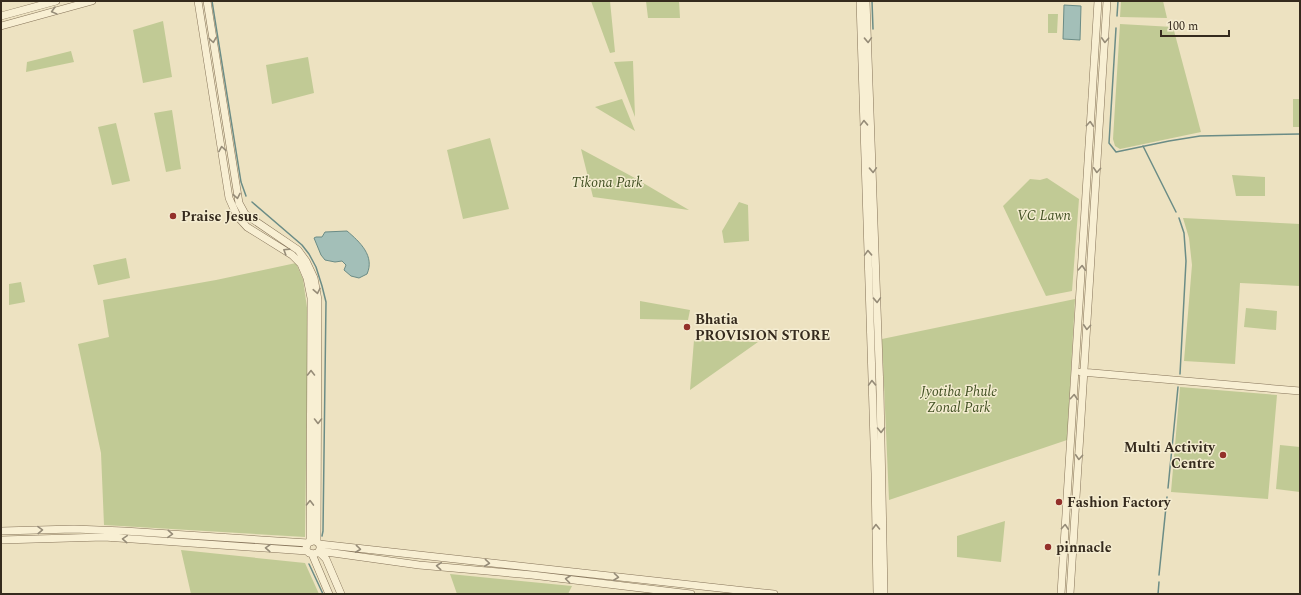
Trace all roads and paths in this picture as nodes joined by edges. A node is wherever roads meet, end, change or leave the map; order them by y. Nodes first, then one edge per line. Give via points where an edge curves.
1 (56, 1) edge
2 (92, 1) edge
3 (198, 1) edge
4 (208, 1) edge
5 (860, 1) edge
6 (866, 1) edge
7 (1098, 1) edge
8 (1107, 1) edge
9 (1, 16) edge
10 (1, 26) edge
11 (1080, 302) junction
12 (1089, 304) junction
13 (1075, 372) junction
14 (1084, 372) junction
15 (1300, 391) edge
16 (1, 531) edge
17 (1, 540) edge
18 (314, 547) junction
19 (880, 554) junction
20 (329, 594) edge
21 (342, 594) edge
22 (690, 594) edge
23 (774, 594) edge
24 (877, 594) edge
25 (884, 594) edge
26 (1061, 594) edge
27 (1070, 594) edge

1 - 9 street
2 -> 10 street
18 -> 3 street via 311,298 300,264 247,227 237,216 229,198
4 -> 18 street via 239,203 245,214 298,250 314,278 318,300
19 -> 5 street
6 -> 19 street via 880,391
11 -> 7 street
8 -> 12 street
11 - 12 street
11 - 13 street
12 -> 14 street
13 - 14 street
26 -> 13 street
14 - 15 street
14 -> 27 street
16 -> 18 street via 124,531
18 -> 17 street via 104,538
18 - 20 street
18 - 21 street via 326,559
22 -> 18 street via 419,564
18 -> 23 street
19 - 24 street
19 - 25 street

